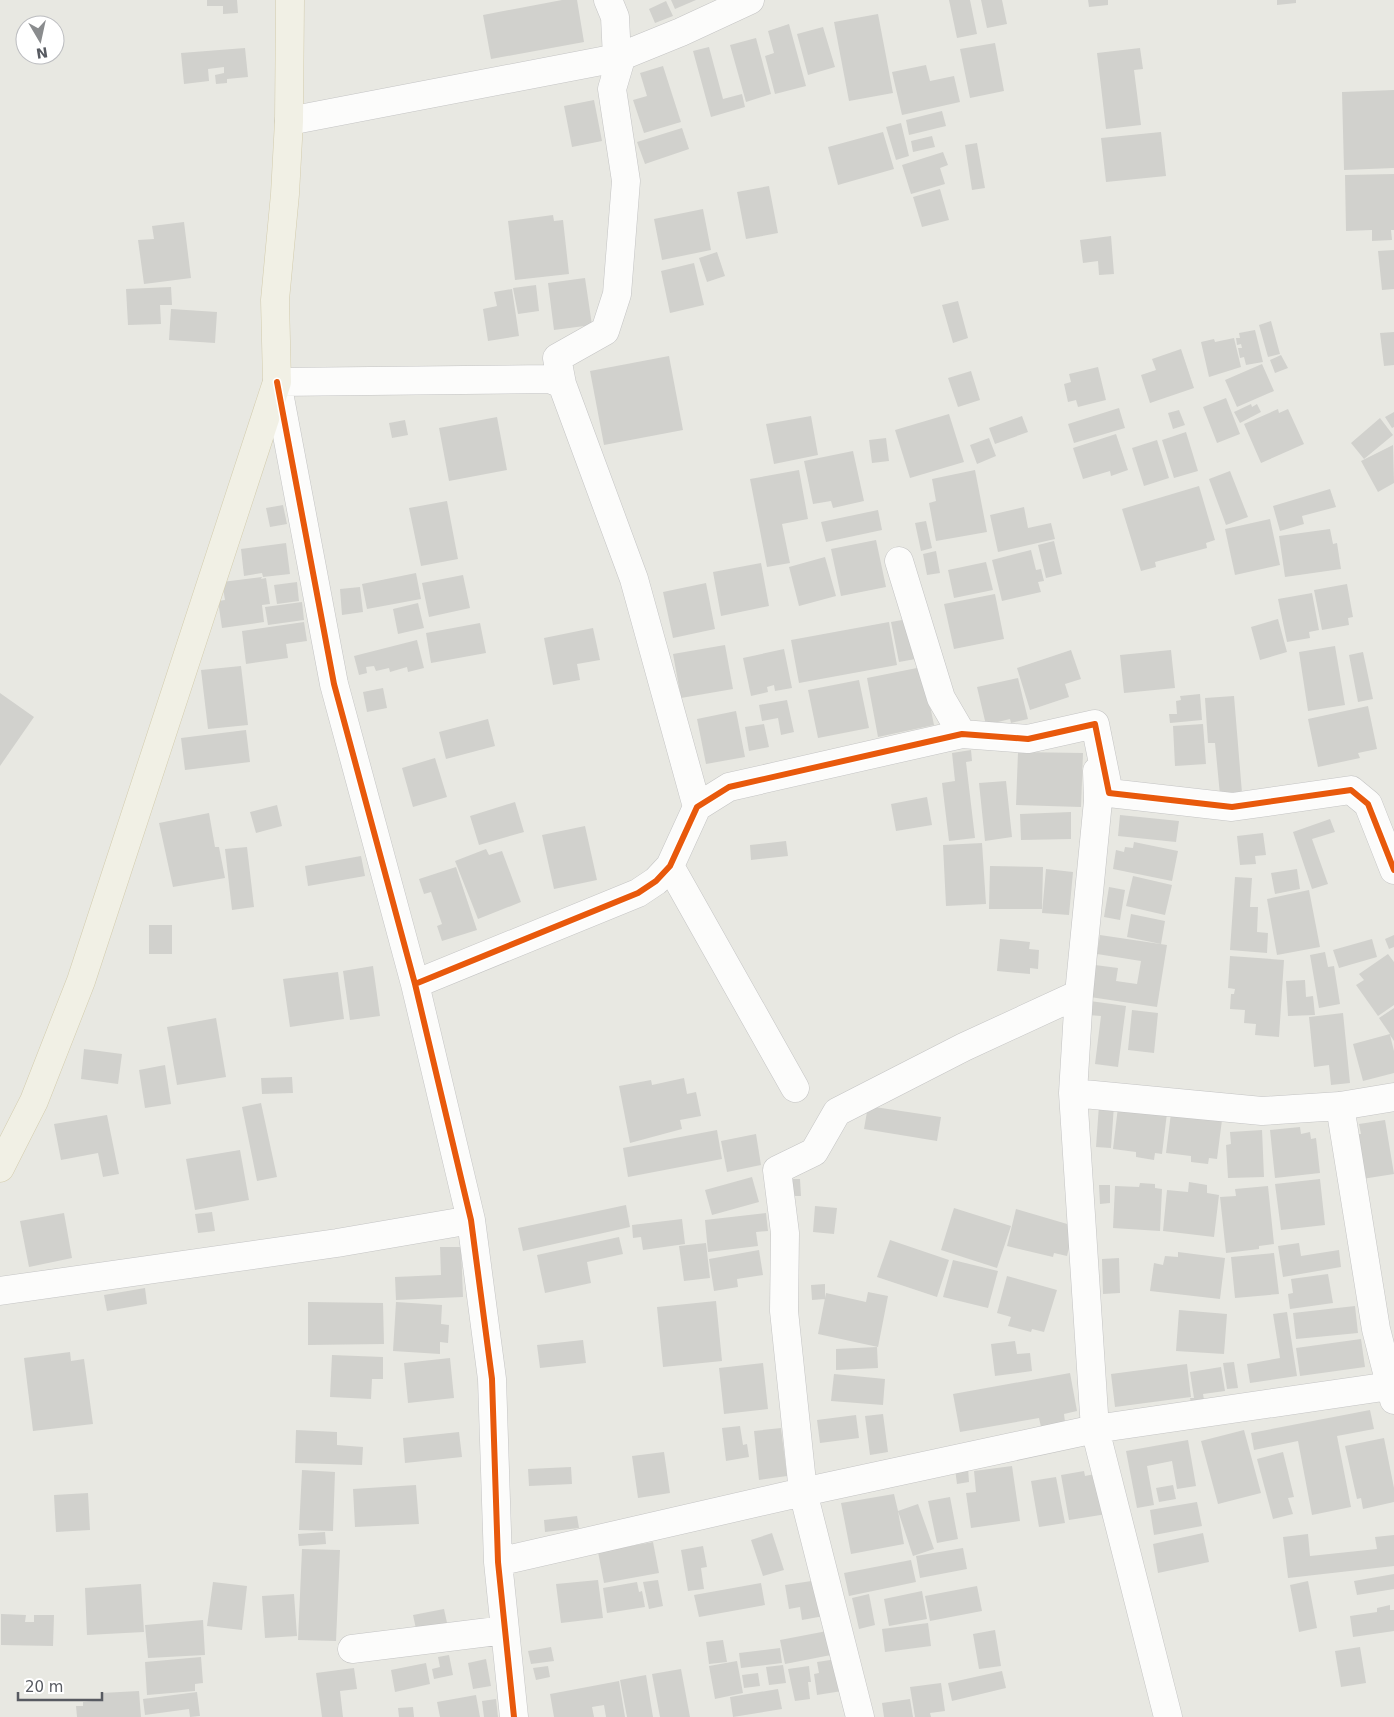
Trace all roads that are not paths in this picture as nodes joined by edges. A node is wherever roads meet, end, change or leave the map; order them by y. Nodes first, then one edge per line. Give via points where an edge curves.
1 (290, 0) edge
2 (608, 0) edge
3 (750, 0) edge
4 (620, 56) junction
5 (289, 121) junction
6 (277, 382) junction
7 (562, 384) junction
8 (899, 561) dead end
9 (1095, 724) junction
10 (962, 734) junction
11 (697, 807) junction
12 (670, 866) junction
13 (1394, 870) edge
14 (415, 984) junction
15 (1079, 994) junction
16 (795, 1088) dead end
17 (1073, 1093) junction
18 (1394, 1097) edge
19 (1340, 1106) junction
20 (0, 1168) edge
21 (471, 1220) junction
22 (0, 1291) edge
23 (1392, 1393) edge
24 (1095, 1429) junction
25 (803, 1492) junction
26 (498, 1562) junction
27 (505, 1630) junction
28 (352, 1649) dead end
29 (514, 1717) edge
30 (860, 1717) edge
31 (1168, 1717) edge

1 - 5 main road
2 - 4 street via 615,17
3 - 4 street
4 - 5 street
4 - 7 street via 612,89 626,181 617,294 605,331 557,358
5 - 6 main road via 286,194 275,300
6 - 7 street via 550,379
6 - 14 street via 334,684
6 - 20 main road via 81,981 34,1101
7 - 11 street via 634,579
8 - 10 street via 940,698
9 - 10 street via 1028,740
9 - 13 street via 1110,793 1232,807 1351,790 1368,804
9 - 15 street via 1098,801
10 - 11 street via 728,786
11 - 12 street
12 - 14 street via 638,893
12 - 16 street
14 - 21 street
15 - 17 street
15 - 25 street via 964,1047 837,1112 814,1152 777,1170 785,1233 784,1311
17 - 19 street via 1262,1111
17 - 24 street
18 - 19 street
19 - 23 street via 1376,1328
21 - 22 street via 337,1243
21 - 26 street via 492,1379
23 - 24 street
24 - 25 street
24 - 31 street
25 - 26 street
25 - 30 street
26 - 27 street
27 - 28 street
27 - 29 street

